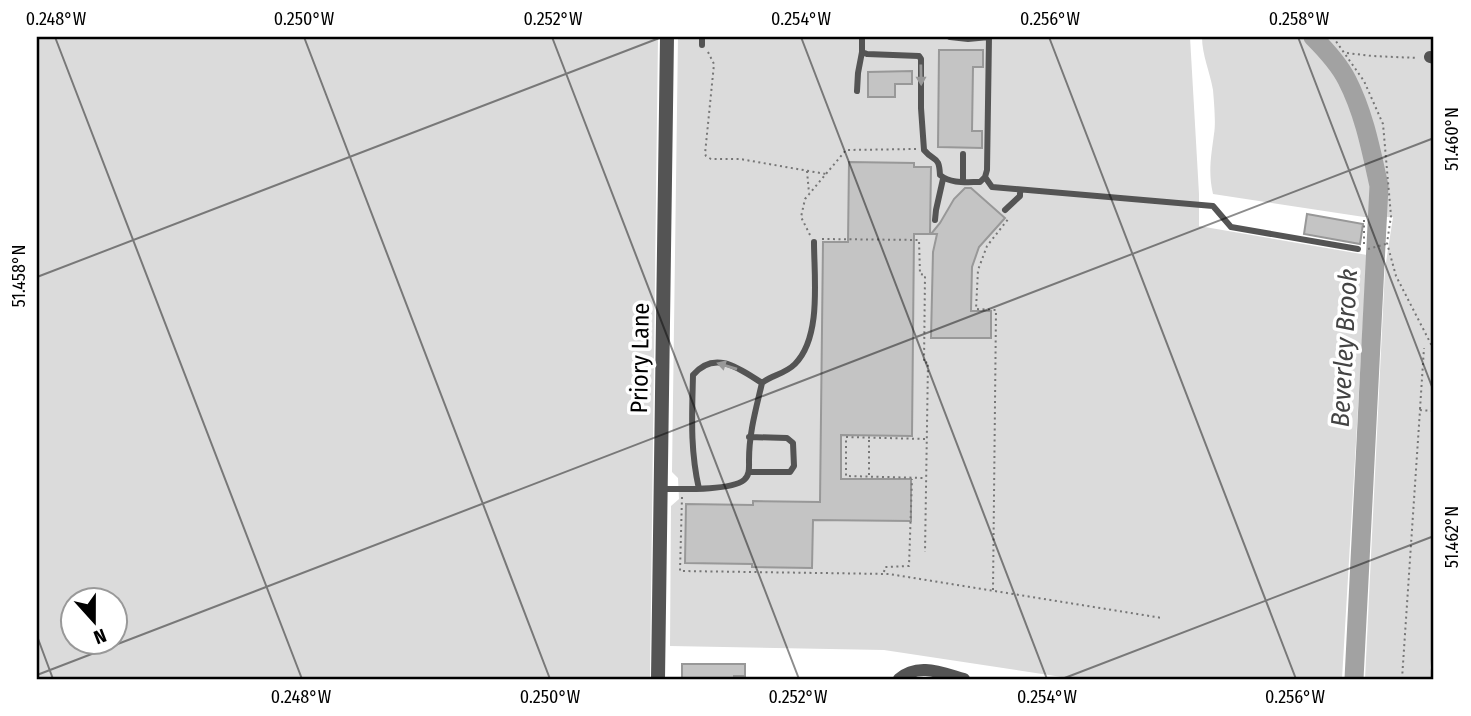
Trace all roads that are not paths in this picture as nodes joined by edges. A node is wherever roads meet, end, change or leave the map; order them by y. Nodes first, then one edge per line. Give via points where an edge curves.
1 (667, 37) edge
2 (862, 37) edge
3 (950, 37) edge
4 (989, 37) edge
5 (862, 52) junction
6 (857, 91) dead end
7 (963, 154) dead end
8 (985, 177) junction
9 (943, 179) junction
10 (963, 182) junction
11 (1020, 190) junction
12 (1005, 210) road end
13 (935, 220) dead end
14 (814, 242) road end
15 (1363, 249) road end
16 (762, 383) junction
17 (750, 437) junction
18 (749, 472) junction
19 (661, 489) junction
20 (699, 489) junction
21 (657, 679) edge
22 (899, 679) edge
23 (964, 679) edge

1 - 19 street, Priory Lane
2 - 5 lane
3 - 4 lane
4 - 8 lane
5 - 6 lane
5 -> 9 lane via 919,56 923,149 937,159
7 - 10 lane
8 - 10 lane via 980,182
8 - 11 lane via 992,187
9 - 10 lane
9 - 13 lane
11 - 12 lane via 1020,196
11 - 15 lane via 1213,206 1231,227
14 - 16 lane via 810,335 798,361
16 - 17 lane
16 -> 20 lane via 726,363 713,362 693,376 691,438
17 - 18 lane
17 - 18 lane via 787,438 793,443 794,466 790,472
18 - 20 lane via 733,484
19 - 20 lane
19 - 21 street, Priory Lane
22 - 23 street via 930,669

